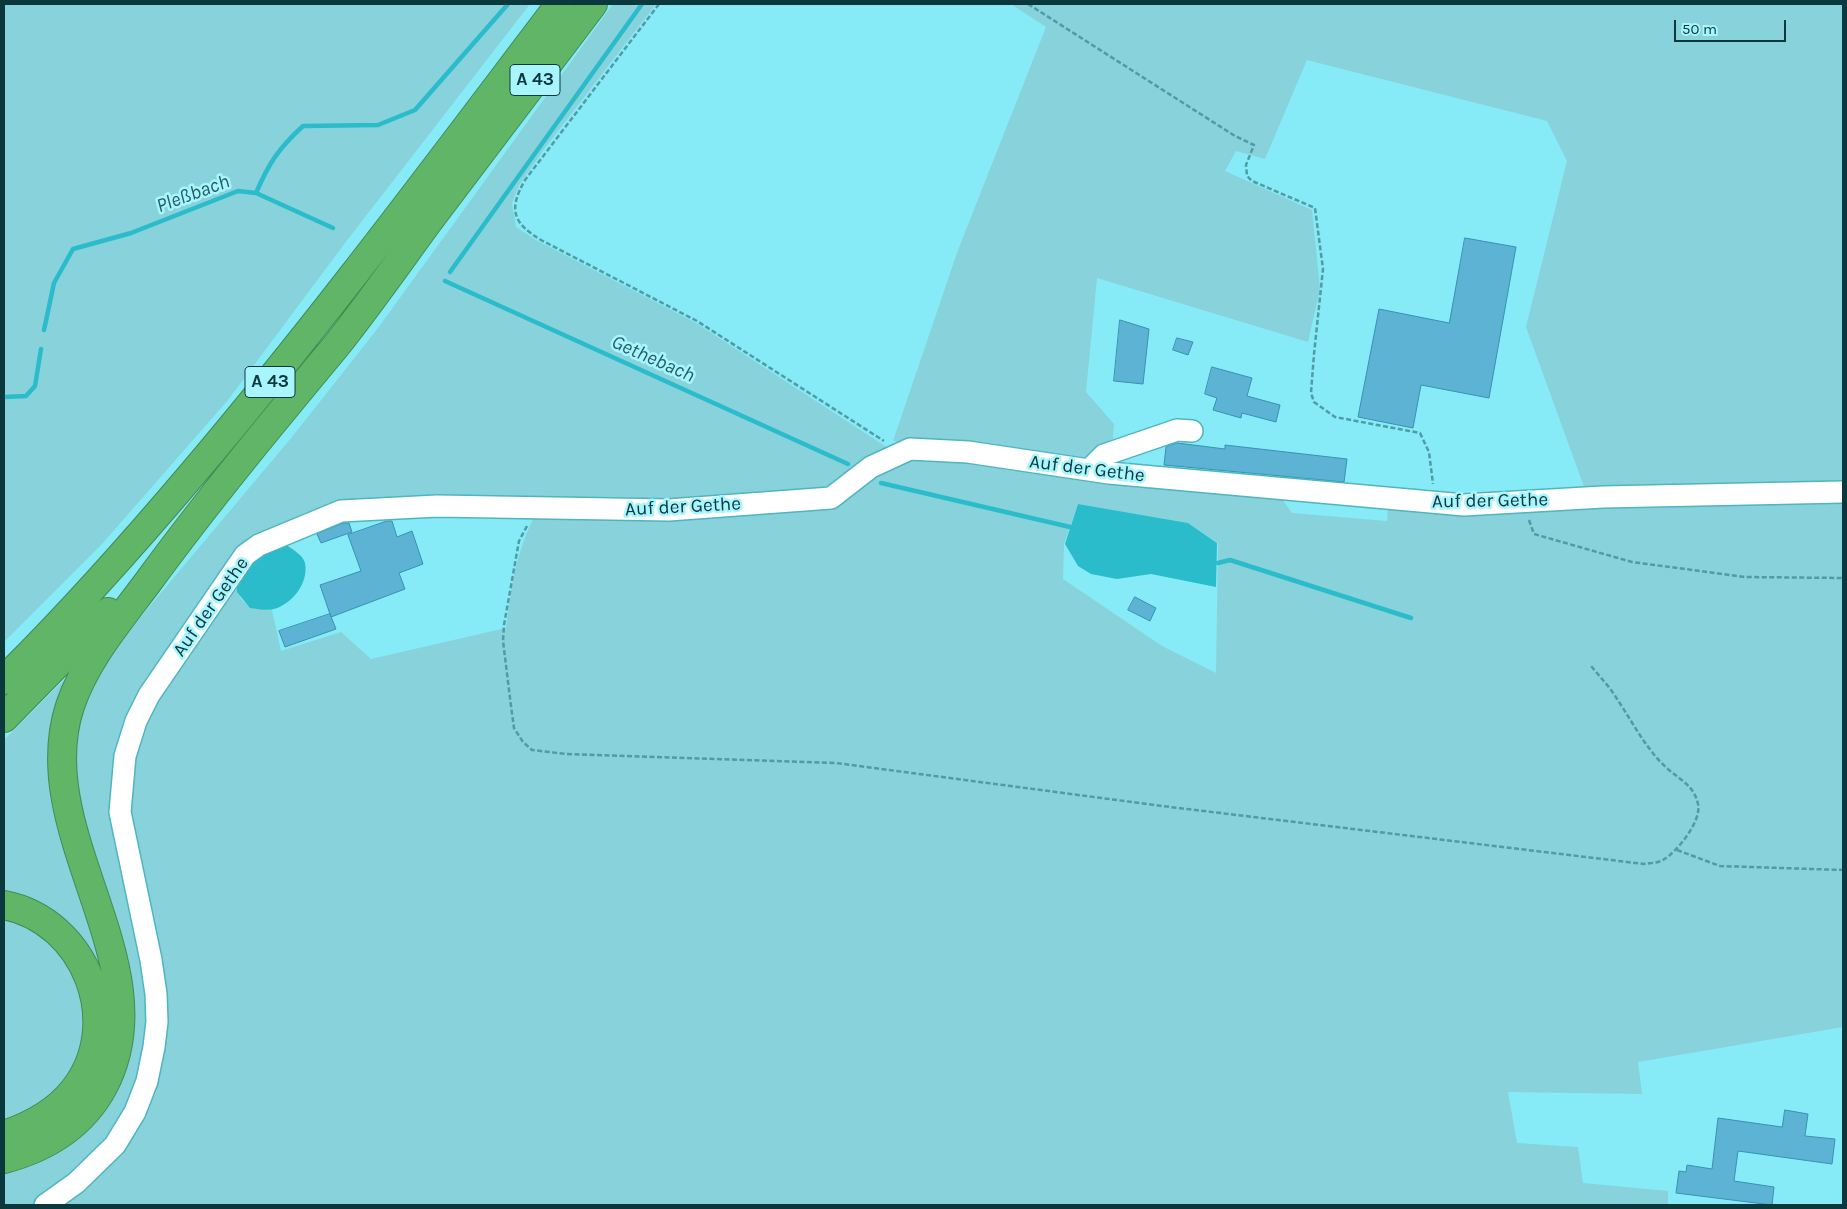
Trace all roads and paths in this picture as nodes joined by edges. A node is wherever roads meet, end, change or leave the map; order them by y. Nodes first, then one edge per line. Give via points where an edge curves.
1 (560, 4) edge
2 (593, 4) edge
3 (660, 4) edge
4 (1028, 4) edge
5 (1192, 430) dead end
6 (901, 452) junction
7 (1089, 470) junction
8 (1843, 492) edge
9 (1523, 502) junction
10 (1435, 503) junction
11 (536, 509) junction
12 (200, 511) junction
13 (132, 544) junction
14 (1843, 578) edge
15 (4, 660) edge
16 (1591, 666) dead end
17 (4, 680) edge
18 (4, 718) edge
19 (1677, 850) junction
20 (1843, 870) edge
21 (4, 905) edge
22 (4, 1135) edge
23 (4, 1159) edge
24 (45, 1205) edge

1 - 13 highway, A 43 via 262,392
2 - 12 highway, A 43 via 339,342
3 - 6 path via 525,180 516,200 516,216 521,226 541,240 697,321
4 - 10 path via 1254,145 1246,165 1247,176 1314,208 1323,269 1311,394 1314,402 1335,417 1420,433 1429,452
5 - 7 street via 1176,430 1104,455
6 - 7 street, Auf der Gethe via 910,449 968,452
6 - 11 street, Auf der Gethe via 871,466 831,498 669,510
7 - 10 street, Auf der Gethe
8 - 9 street, Auf der Gethe
9 - 10 street, Auf der Gethe
9 - 14 path via 1534,534 1632,562 1745,577
11 - 19 path via 519,541 503,641 514,728 532,750 566,754 836,763 1644,864 1662,861
11 - 24 street, Auf der Gethe via 436,506 341,511 259,545 236,566 149,695 136,721 125,756 120,812 156,994 157,1022 147,1082 136,1112 115,1145 76,1183
12 - 18 highway, A 43 via 84,638
12 - 23 highway via 88,665 70,708 63,745 66,803 117,978 120,1021 117,1052 100,1093 79,1119 50,1141
13 - 15 highway
13 - 17 highway, A 43 via 59,626
16 - 19 path via 1617,698 1654,754 1689,784 1698,804 1698,814
19 - 20 path via 1720,866
21 - 22 highway via 40,918 61,933 76,950 94,994 98,1027 94,1051 70,1094 38,1120

